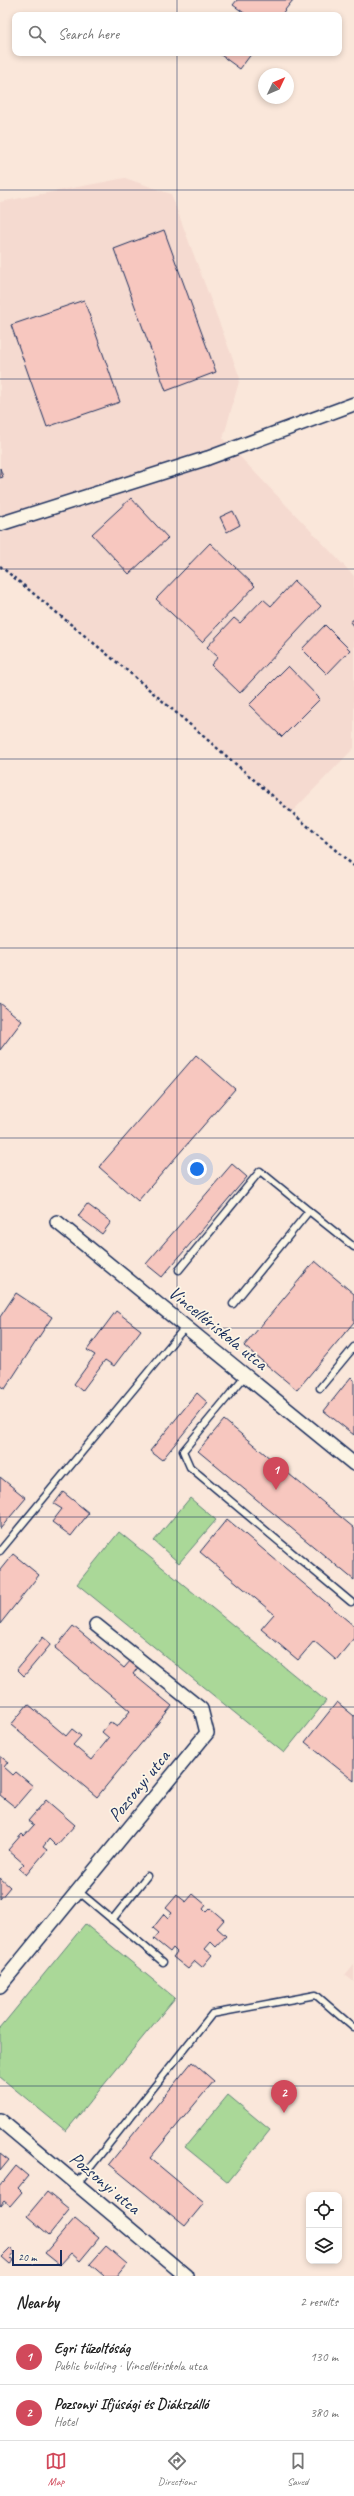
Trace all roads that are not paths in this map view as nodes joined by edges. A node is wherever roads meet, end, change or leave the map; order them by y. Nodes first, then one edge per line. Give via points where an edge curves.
1 (354, 404) edge
2 (0, 524) edge
3 (309, 1211) junction
4 (57, 1222) dead end
5 (354, 1247) edge
6 (179, 1270) dead end
7 (233, 1304) dead end
8 (186, 1326) junction
9 (354, 1347) edge
10 (245, 1376) junction
11 (320, 1388) dead end
12 (354, 1464) edge
13 (0, 1551) edge
14 (351, 1602) dead end
15 (96, 1626) dead end
16 (147, 1876) dead end
17 (78, 1891) junction
18 (112, 1920) junction
19 (163, 1962) dead end
20 (0, 1986) edge
21 (354, 2028) edge
22 (0, 2120) edge
23 (77, 2184) junction
24 (186, 2276) edge

1 - 2 street via 208,458
3 - 5 lane
3 - 6 lane via 260,1171
3 - 7 lane
4 - 8 street, Vincellériskola utca
8 - 10 street, Vincellériskola utca
8 - 13 lane
9 - 11 lane
10 - 12 street, Vincellériskola utca
10 - 14 lane via 182,1451 190,1467
15 - 17 street, Pozsonyi utca via 200,1708 207,1733
16 - 18 lane
17 - 18 lane
17 - 20 street, Pozsonyi utca
18 - 19 lane
21 - 23 lane via 316,1995 212,2014
22 - 23 street, Pozsonyi utca
23 - 24 street, Pozsonyi utca

